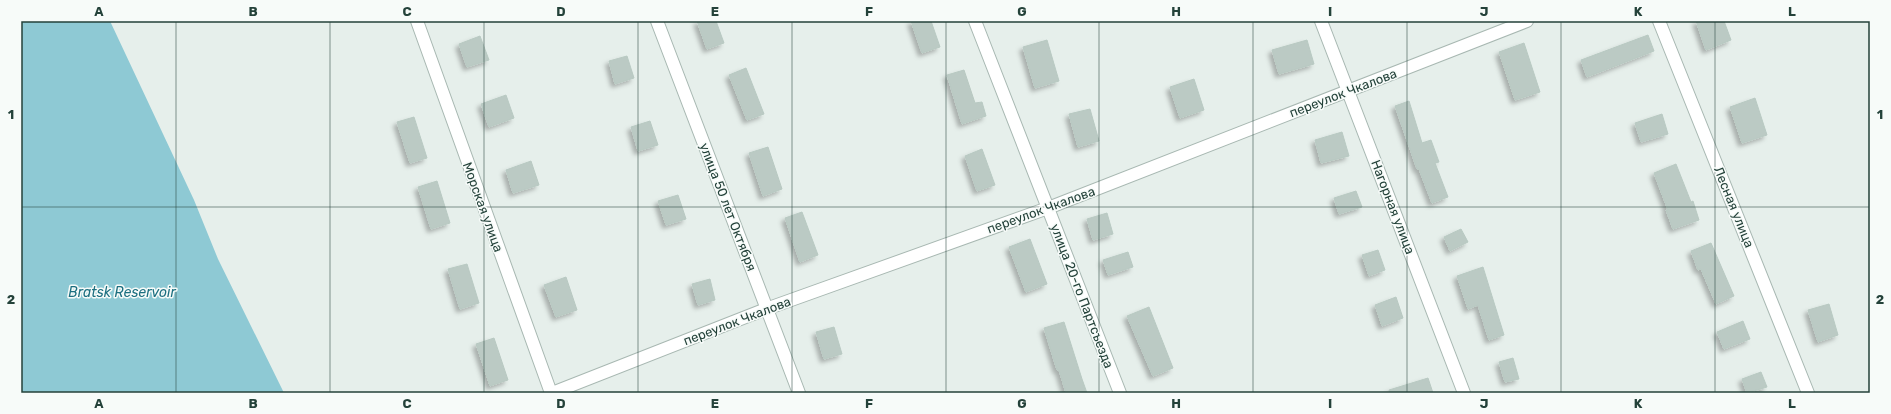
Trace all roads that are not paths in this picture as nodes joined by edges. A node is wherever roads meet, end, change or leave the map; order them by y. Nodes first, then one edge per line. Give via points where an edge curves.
1 (416, 21) edge
2 (657, 21) edge
3 (975, 21) edge
4 (1321, 21) edge
5 (1527, 21) edge
6 (1659, 21) edge
7 (1348, 91) junction
8 (1048, 208) junction
9 (766, 309) junction
10 (551, 393) edge
11 (799, 393) edge
12 (1120, 393) edge
13 (1464, 393) edge
14 (1808, 393) edge

1 - 10 street, Морская улица
2 - 9 street, улица 50 лет Октября
3 - 8 street, улица 20-го Партсъезда
4 - 7 street, Нагорная улица
5 - 7 street, переулок Чкалова
6 - 14 street, Лесная улица
7 - 8 street, переулок Чкалова
7 - 13 street, Нагорная улица
8 - 9 street, переулок Чкалова
8 - 12 street, улица 20-го Партсъезда
9 - 10 street, переулок Чкалова
9 - 11 street, улица 50 лет Октября

